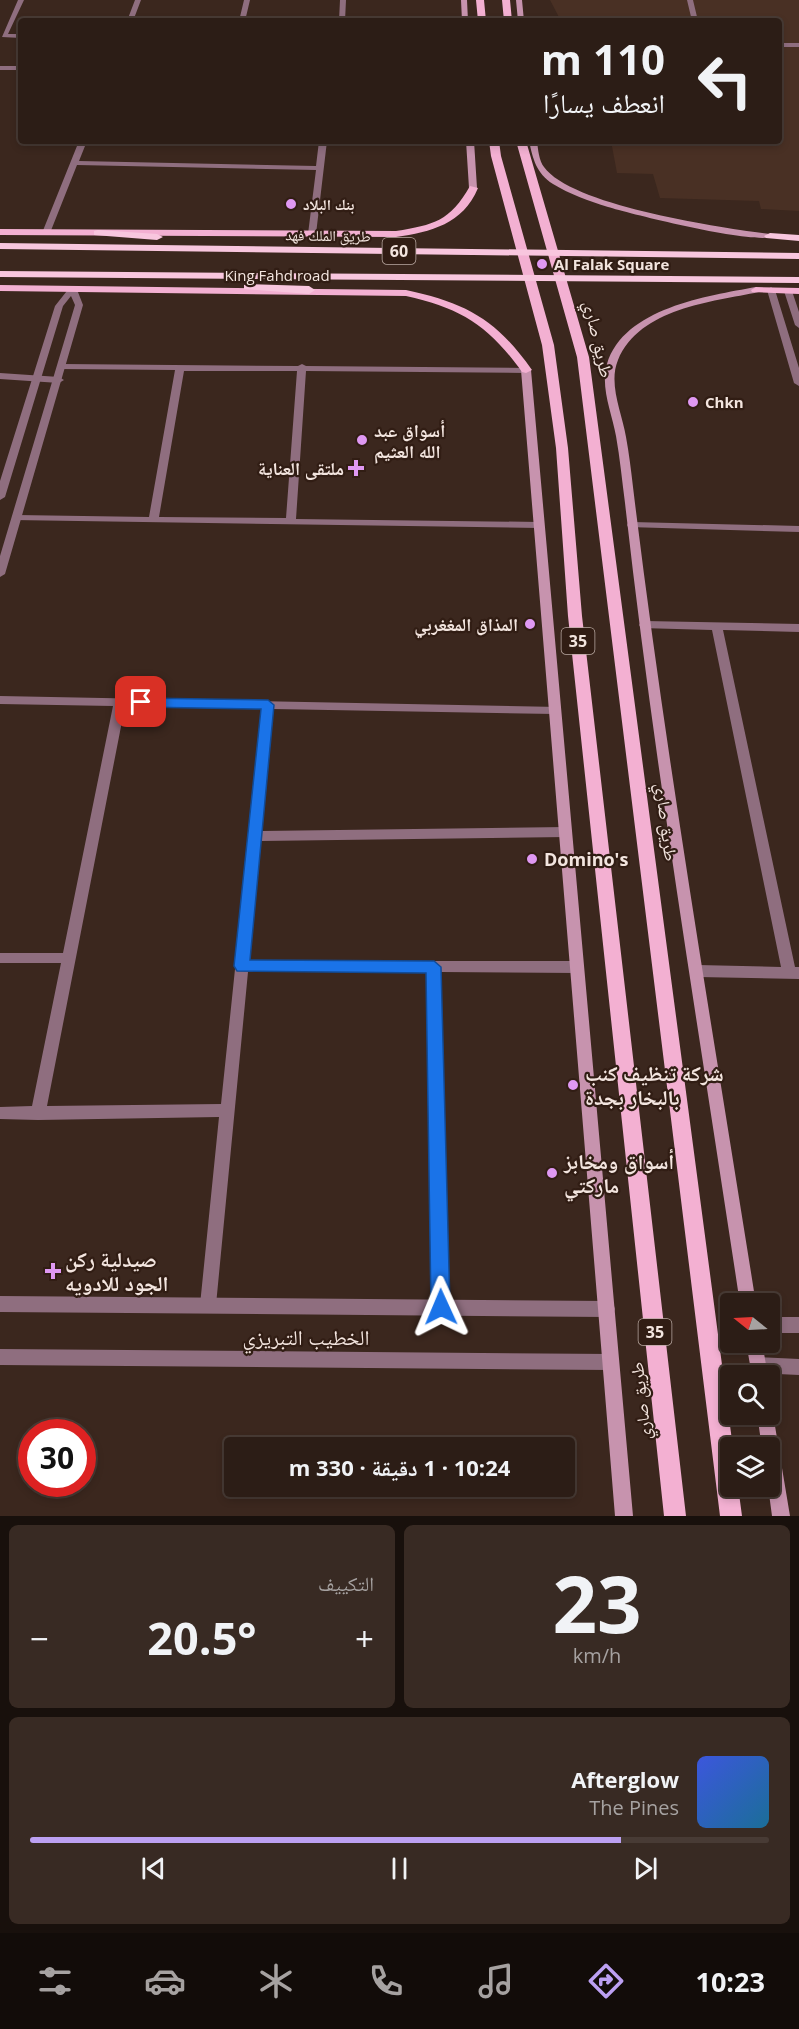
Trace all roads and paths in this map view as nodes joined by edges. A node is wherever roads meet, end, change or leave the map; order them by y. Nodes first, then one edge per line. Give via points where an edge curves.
1 (21, 0) edge
2 (138, 0) edge
3 (247, 0) edge
4 (344, 0) edge
5 (464, 0) edge
6 (480, 0) edge
7 (506, 0) edge
8 (519, 0) edge
9 (690, 0) edge
10 (131, 18) edge
11 (244, 18) edge
12 (342, 18) edge
13 (465, 18) edge
14 (482, 18) edge
15 (508, 18) edge
16 (521, 18) edge
17 (694, 18) edge
18 (18, 36) edge
19 (782, 45) edge
20 (799, 45) edge
21 (0, 68) edge
22 (18, 68) edge
23 (82, 144) edge
24 (323, 144) edge
25 (471, 144) edge
26 (494, 144) edge
27 (522, 144) edge
28 (534, 144) edge
29 (74, 163) junction
30 (320, 168) junction
31 (473, 188) joint
32 (0, 232) edge
33 (46, 233) junction
34 (98, 233) junction
35 (312, 234) junction
36 (770, 236) joint
37 (799, 237) edge
38 (0, 246) edge
39 (334, 250) junction
40 (799, 256) edge
41 (0, 274) edge
42 (52, 275) junction
43 (799, 280) edge
44 (0, 288) edge
45 (73, 289) junction
46 (309, 290) junction
47 (756, 290) joint
48 (771, 290) junction
49 (794, 291) edge
50 (799, 325) edge
51 (63, 367) junction
52 (302, 367) junction
53 (180, 368) junction
54 (526, 370) junction
55 (0, 376) edge
56 (36, 377) junction
57 (798, 377) edge
58 (59, 380) junction
59 (0, 496) edge
60 (16, 518) junction
61 (153, 520) junction
62 (291, 522) junction
63 (540, 525) junction
64 (632, 525) junction
65 (799, 529) edge
66 (0, 574) edge
67 (645, 624) junction
68 (717, 626) junction
69 (799, 628) edge
70 (0, 700) edge
71 (120, 702) junction
72 (268, 705) junction
73 (555, 710) junction
74 (566, 832) junction
75 (255, 836) junction
76 (0, 958) edge
77 (69, 958) junction
78 (242, 966) junction
79 (434, 967) junction
80 (577, 967) junction
81 (698, 971) junction
82 (794, 973) edge
83 (228, 1110) junction
84 (0, 1113) edge
85 (38, 1114) junction
86 (746, 1293) edge
87 (0, 1304) edge
88 (208, 1305) junction
89 (441, 1307) junction
90 (607, 1309) junction
91 (780, 1324) edge
92 (799, 1325) edge
93 (0, 1357) edge
94 (611, 1362) junction
95 (799, 1367) edge
96 (780, 1368) edge
97 (767, 1425) edge
98 (624, 1516) edge
99 (675, 1516) edge
100 (731, 1516) edge
101 (781, 1516) edge

1 - 18 street via 4,36
2 - 10 street
3 - 11 street
4 - 12 street
5 - 13 main road
6 - 14 main road
7 - 15 main road
8 - 16 main road
9 - 17 street
19 - 20 street
21 - 22 street
23 - 29 street
24 - 30 street
25 - 31 main road
26 - 99 main road, طريق صاري / 35 via 548,345 562,448 575,616
27 - 100 main road, طريق صاري / 35 via 583,357
28 - 36 main road via 540,168 562,187 687,223 737,234
29 - 30 street
29 - 33 street
30 - 35 street
31 - 35 main road, طريق الملك فهد via 466,204 452,218 431,227 383,235
32 - 33 main road, طريق الملك فهد
33 - 34 main road, طريق الملك فهد
34 - 35 main road, طريق الملك فهد
34 - 39 highway
36 - 37 highway
38 - 39 highway, طريق الملك فهد / 60
39 - 40 highway, طريق الملك فهد / 60
41 - 42 highway, 60
42 - 43 highway, 60
42 - 46 highway
44 - 45 main road, King Fahd road
45 - 46 main road, King Fahd road
45 - 51 street via 79,305
45 - 56 street via 59,306
46 - 54 main road, King Fahd road via 406,293 455,306 507,340
47 - 48 main road
47 - 64 main road via 716,297 659,316 620,347 612,364 612,393
48 - 49 main road
48 - 57 street
49 - 50 street
51 - 53 street
51 - 58 street
52 - 53 street
52 - 54 street
52 - 62 street
53 - 61 street
54 - 63 main road
55 - 56 street
56 - 58 street
56 - 59 street
58 - 60 street
60 - 61 street
60 - 66 street
61 - 62 street
62 - 63 street
63 - 73 main road
64 - 65 street
64 - 67 main road
67 - 68 street
67 - 81 main road
68 - 69 street
68 - 82 street
70 - 71 street
71 - 72 street
71 - 77 street
72 - 73 street
72 - 75 street
73 - 74 main road
74 - 75 street
74 - 80 main road
75 - 78 street
76 - 77 street
77 - 85 street
78 - 79 street
78 - 83 street
79 - 80 street
79 - 89 street
80 - 90 main road
81 - 82 street
81 - 86 main road
83 - 85 street
83 - 88 street
84 - 85 street
87 - 88 street, الخطيب التبريزي
88 - 89 street, الخطيب التبريزي
89 - 90 street, الخطيب التبريزي
90 - 94 main road
91 - 92 street
93 - 94 street, الخطيب التبريزي
94 - 98 main road
95 - 96 street
97 - 101 main road

